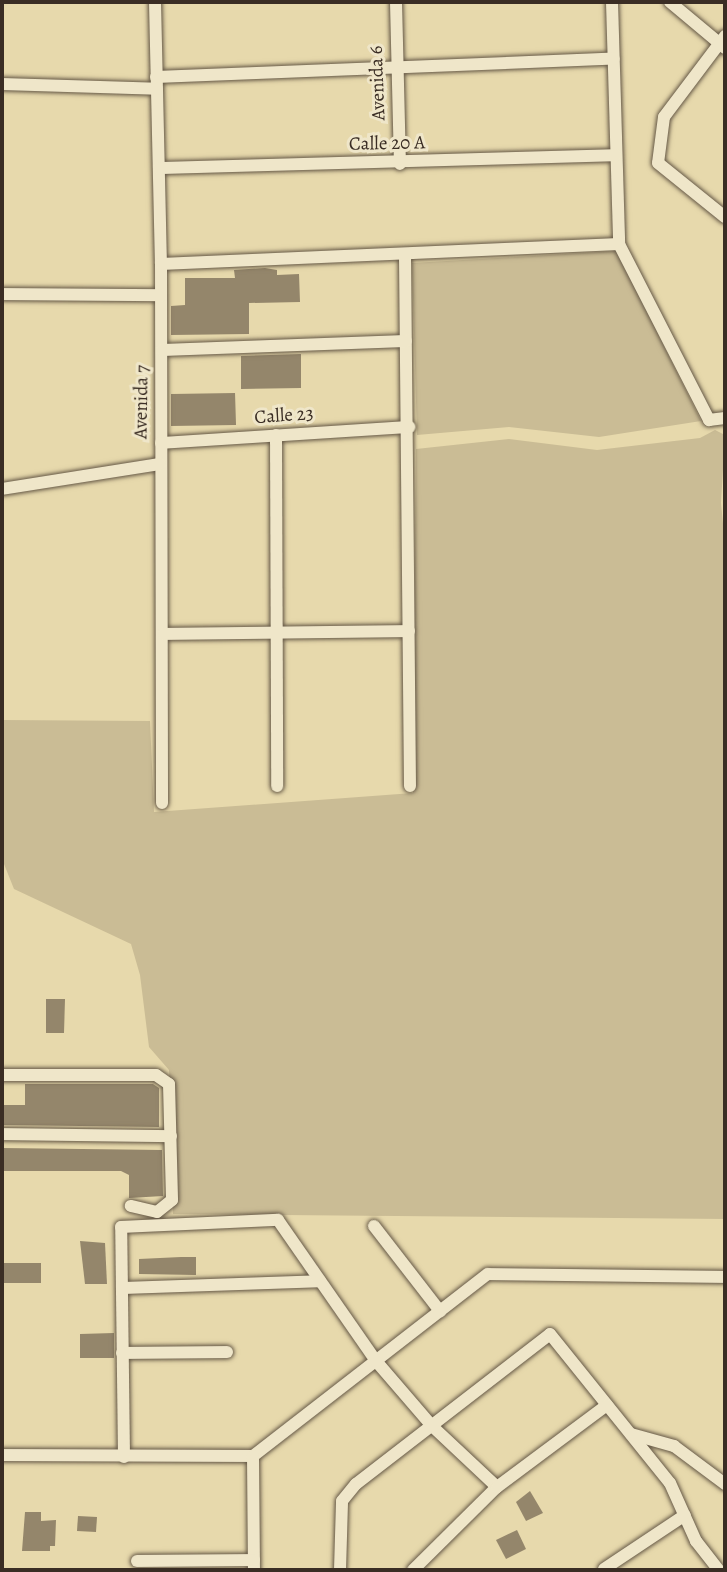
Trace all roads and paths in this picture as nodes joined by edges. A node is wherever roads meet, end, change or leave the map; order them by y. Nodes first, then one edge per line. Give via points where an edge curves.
1 (155, 2) edge
2 (396, 2) edge
3 (612, 2) edge
4 (670, 2) edge
5 (723, 42) edge
6 (614, 59) junction
7 (395, 69) junction
8 (157, 83) junction
9 (2, 84) edge
10 (616, 155) junction
11 (400, 164) junction
12 (159, 168) junction
13 (725, 217) edge
14 (619, 244) junction
15 (405, 256) junction
16 (161, 264) junction
17 (2, 294) edge
18 (161, 295) junction
19 (406, 341) junction
20 (162, 350) junction
21 (725, 418) edge
22 (409, 427) junction
23 (276, 435) junction
24 (161, 443) junction
25 (160, 464) junction
26 (2, 489) edge
27 (409, 631) junction
28 (278, 633) junction
29 (164, 634) junction
30 (277, 786) dead end
31 (410, 786) dead end
32 (162, 803) dead end
33 (2, 1075) edge
34 (2, 1134) edge
35 (171, 1136) junction
36 (131, 1206) dead end
37 (374, 1226) dead end
38 (725, 1277) edge
39 (320, 1281) junction
40 (122, 1288) junction
41 (440, 1311) junction
42 (227, 1352) dead end
43 (122, 1353) junction
44 (376, 1361) junction
45 (607, 1405) junction
46 (432, 1426) junction
47 (630, 1433) junction
48 (2, 1455) edge
49 (253, 1456) junction
50 (124, 1457) junction
51 (725, 1483) edge
52 (497, 1487) junction
53 (685, 1515) junction
54 (137, 1561) dead end
55 (254, 1565) edge
56 (604, 1569) edge
57 (340, 1570) edge
58 (413, 1570) edge
59 (719, 1570) edge

1 - 8 street, Avenida 7
2 - 7 street, Avenida 6
3 - 6 street
4 - 5 street
5 - 13 street via 664,117 658,163
6 - 7 street
6 - 10 street
7 - 8 street
7 - 11 street, Avenida 6
8 - 9 street
8 - 12 street, Avenida 7
10 - 11 street, Calle 20 A
10 - 14 street
11 - 12 street, Calle 20 A
12 - 16 street, Avenida 7
14 - 15 street
14 - 21 street via 709,420
15 - 16 street
15 - 19 street
16 - 18 street, Avenida 7
17 - 18 street
18 - 20 street, Avenida 7
19 - 20 street
19 - 22 street
20 - 24 street, Avenida 7
22 - 23 street, Calle 23
22 - 27 street
23 - 24 street, Calle 23
23 - 28 street
24 - 25 street, Avenida 7
25 - 26 street
25 - 29 street, Avenida 7
27 - 28 street
27 - 31 street
28 - 29 street
28 - 30 street
29 - 32 street, Avenida 7
33 - 35 street via 156,1075 169,1084
34 - 35 street
35 - 36 street via 172,1199 166,1209 146,1212
37 - 41 street
38 - 41 street via 488,1273
39 - 40 street
39 - 40 street via 278,1220 121,1227
39 - 44 street
40 - 43 street
41 - 44 street
42 - 43 street
43 - 50 street
44 - 46 street
44 - 49 street
45 - 46 street via 550,1334
45 - 47 street
45 - 52 street
46 - 52 street
46 - 57 street via 356,1484 342,1501
47 - 51 street via 674,1446
47 - 53 street via 670,1483
48 - 50 street
49 - 50 street
49 - 55 street
52 - 58 street
53 - 56 street
53 - 59 street via 696,1541
54 - 55 street

